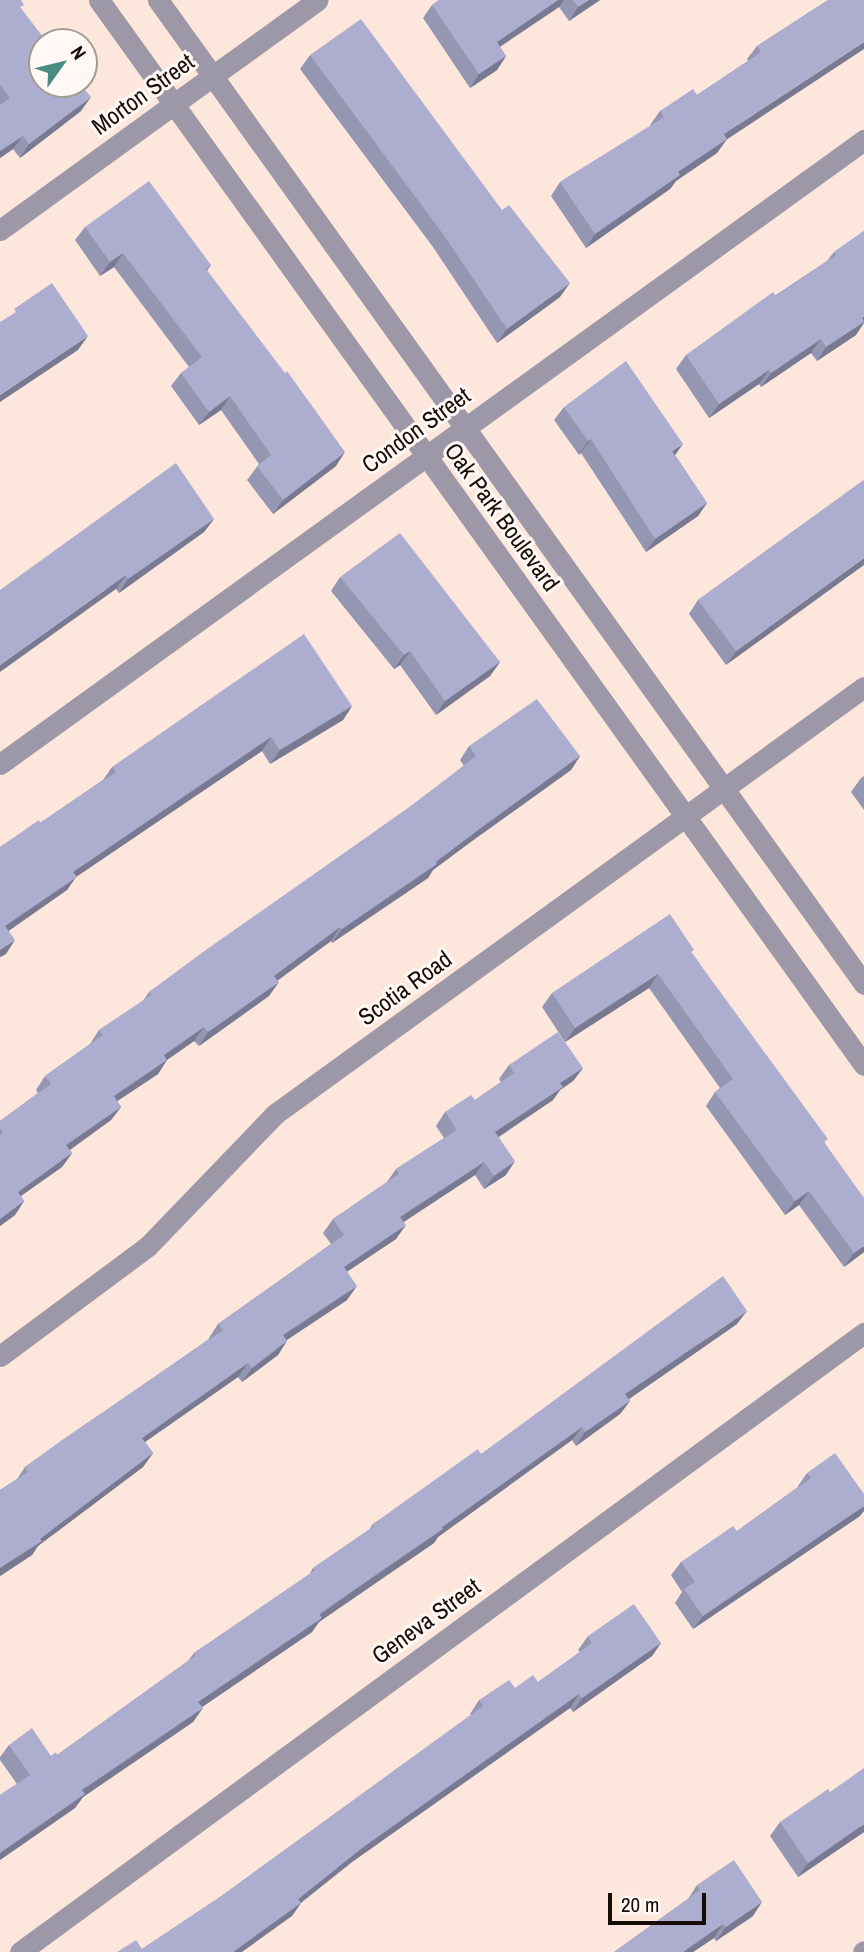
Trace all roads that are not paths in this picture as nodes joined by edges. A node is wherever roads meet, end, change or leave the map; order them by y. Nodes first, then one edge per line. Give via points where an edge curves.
1 (99, 0) edge
2 (158, 0) edge
3 (318, 0) edge
4 (213, 76) junction
5 (174, 104) junction
6 (864, 140) edge
7 (0, 230) edge
8 (464, 428) junction
9 (426, 456) junction
10 (864, 687) edge
11 (0, 764) edge
12 (723, 789) junction
13 (686, 817) junction
14 (864, 984) edge
15 (864, 1065) edge
16 (864, 1333) edge
17 (0, 1356) edge
18 (20, 1952) edge

1 - 5 street, Oak Park Boulevard
2 - 4 street, Oak Park Boulevard
3 - 4 street, Morton Street
4 - 5 street, Morton Street
4 - 8 street, Oak Park Boulevard
5 - 7 street, Morton Street
5 - 9 street, Oak Park Boulevard
6 - 8 street, Condon Street
8 - 9 street, Condon Street
8 - 12 street, Oak Park Boulevard
9 - 11 street, Condon Street
9 - 13 street, Oak Park Boulevard
10 - 12 street, Scotia Road
12 - 13 street, Scotia Road
12 - 14 street, Oak Park Boulevard
13 - 15 street, Oak Park Boulevard
13 - 17 street, Scotia Road via 275,1114 148,1246
16 - 18 street, Geneva Street

